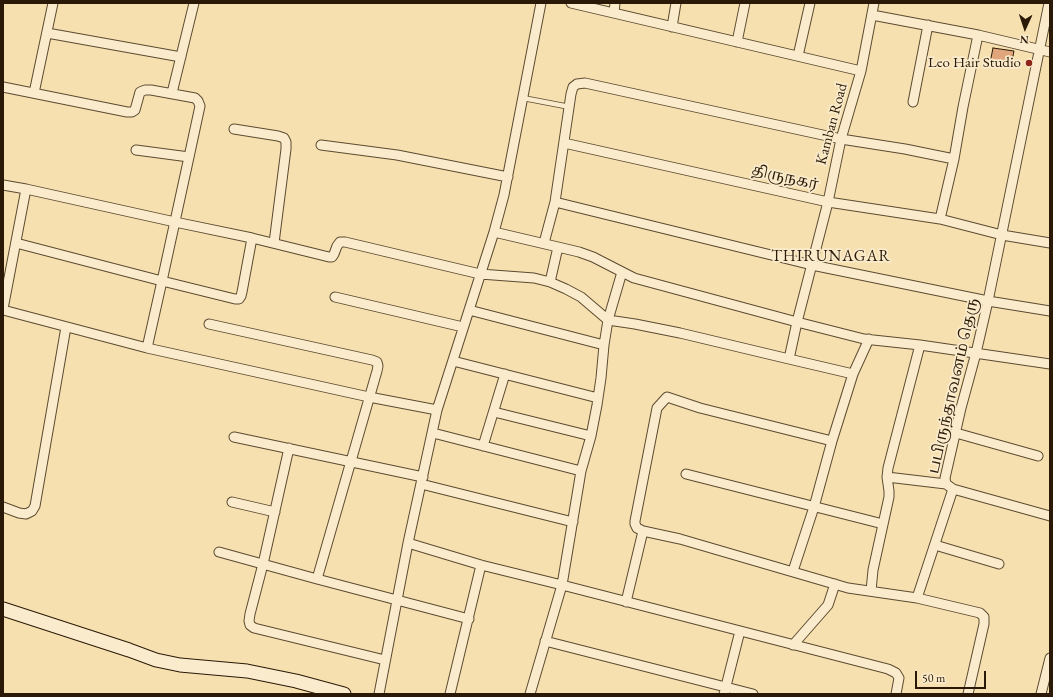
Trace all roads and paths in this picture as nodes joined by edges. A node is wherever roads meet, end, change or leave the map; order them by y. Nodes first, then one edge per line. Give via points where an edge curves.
1 (53, 3) edge
2 (194, 3) edge
3 (540, 3) edge
4 (571, 3) edge
5 (615, 3) edge
6 (676, 3) edge
7 (745, 3) edge
8 (810, 3) edge
9 (874, 3) edge
10 (1049, 3) edge
11 (614, 13) junction
12 (872, 15) junction
13 (928, 25) junction
14 (672, 27) junction
15 (47, 33) junction
16 (978, 35) junction
17 (737, 42) junction
18 (1040, 50) junction
19 (1050, 52) edge
20 (798, 56) junction
21 (181, 57) junction
22 (861, 71) junction
23 (3, 87) edge
24 (34, 93) junction
25 (172, 93) junction
26 (523, 98) junction
27 (913, 102) dead end
28 (570, 108) junction
29 (234, 129) dead end
30 (841, 138) junction
31 (564, 142) junction
32 (321, 145) dead end
33 (136, 150) dead end
34 (188, 157) junction
35 (954, 159) junction
36 (508, 176) junction
37 (3, 185) edge
38 (26, 189) junction
39 (554, 202) junction
40 (828, 202) junction
41 (940, 219) junction
42 (175, 222) junction
43 (494, 232) junction
44 (1002, 235) junction
45 (252, 238) junction
46 (1050, 243) edge
47 (16, 244) junction
48 (274, 244) junction
49 (544, 244) junction
50 (558, 247) junction
51 (812, 265) junction
52 (622, 272) junction
53 (480, 274) junction
54 (162, 281) junction
55 (550, 282) junction
56 (335, 297) dead end
57 (988, 301) junction
58 (3, 310) edge
59 (469, 310) junction
60 (1050, 311) edge
61 (608, 320) junction
62 (797, 322) junction
63 (209, 324) dead end
64 (66, 327) junction
65 (464, 327) junction
66 (869, 339) junction
67 (604, 345) junction
68 (920, 345) junction
69 (147, 348) junction
70 (976, 353) junction
71 (789, 359) junction
72 (453, 361) junction
73 (1050, 364) edge
74 (505, 374) junction
75 (854, 374) junction
76 (369, 397) junction
77 (598, 398) junction
78 (437, 410) junction
79 (494, 412) junction
80 (433, 433) junction
81 (956, 433) junction
82 (591, 436) junction
83 (234, 437) dead end
84 (832, 442) junction
85 (483, 446) junction
86 (289, 448) junction
87 (1038, 456) dead end
88 (350, 461) junction
89 (582, 471) junction
90 (686, 474) dead end
91 (887, 477) junction
92 (422, 480) junction
93 (950, 486) junction
94 (232, 502) dead end
95 (814, 506) junction
96 (3, 507) edge
97 (275, 512) junction
98 (1050, 516) edge
99 (573, 522) junction
100 (883, 524) junction
101 (643, 531) junction
102 (408, 543) junction
103 (935, 545) junction
104 (219, 552) dead end
105 (263, 564) junction
106 (999, 564) dead end
107 (482, 565) junction
108 (793, 571) junction
109 (317, 579) junction
110 (835, 584) junction
111 (562, 585) junction
112 (871, 591) junction
113 (917, 598) junction
114 (397, 600) junction
115 (626, 602) junction
116 (3, 609) edge
117 (469, 619) junction
118 (740, 631) junction
119 (545, 641) junction
120 (793, 644) junction
121 (1050, 658) edge
122 (386, 660) junction
123 (725, 691) edge
124 (344, 694) edge
125 (379, 694) edge
126 (450, 694) edge
127 (530, 694) edge
128 (753, 694) edge
129 (896, 694) edge
130 (968, 694) edge
131 (1041, 694) edge

1 - 15 street
2 - 21 street
3 - 26 street
4 - 11 street
5 - 11 street
6 - 14 street
7 - 17 street
8 - 20 street
9 - 12 street, Kamban Road
10 - 18 street, பபிருந்தாவனம் தெரு
11 - 14 street
12 - 13 street
12 - 22 street, Kamban Road
13 - 16 street
13 - 27 street
14 - 17 street
15 - 21 street
15 - 24 street
16 - 18 street
16 - 35 street
17 - 20 street
18 - 19 street
18 - 44 street, பபிருந்தாவனம் தெரு
20 - 22 street
21 - 25 street
22 - 30 street, Kamban Road
23 - 24 street
24 - 25 street via 132,112 135,110 140,92 151,90
25 - 34 street via 195,98 200,106
26 - 28 lane
26 - 36 street
28 - 30 street via 573,87 585,83
28 - 31 street
29 - 48 street via 278,136 286,142
30 - 35 street
30 - 40 street, Kamban Road
31 - 39 street
31 - 40 street, திருநகர்
32 - 36 street via 397,155
33 - 34 street
34 - 42 street
35 - 41 street
36 - 43 street
37 - 38 street
38 - 42 street
38 - 47 street
39 - 49 street
39 - 51 street
40 - 41 street, திருநகர்
40 - 51 street, Kamban Road
41 - 44 street, திருநகர்
42 - 45 street
42 - 54 street
43 - 49 street
43 - 53 street
44 - 46 street, திருநகர்
44 - 57 street, பபிருந்தாவனம் தெரு
45 - 48 street
45 - 54 street via 239,299
47 - 54 street
47 - 58 street
48 - 53 street via 332,257 340,242 345,242
49 - 50 street
50 - 52 street via 594,257
50 - 55 street
51 - 57 street
51 - 62 street, Kamban Road
52 - 61 street
52 - 62 street via 634,278
53 - 55 street via 534,278
53 - 59 street
54 - 69 street
55 - 61 street via 581,297
56 - 65 street
57 - 60 street
57 - 70 street, பபிருந்தாவனம் தெரு
58 - 64 street
59 - 65 street
59 - 67 street
61 - 67 street
61 - 71 street via 680,333
62 - 66 street
62 - 71 street, Kamban Road
63 - 76 street via 377,362 377,371
64 - 69 street
64 - 96 street via 35,506 26,514
65 - 72 street
66 - 68 street
66 - 75 street
67 - 77 street
68 - 70 street
68 - 91 street
69 - 76 street
70 - 73 street
70 - 81 street, பபிருந்தாவனம் தெரு
71 - 75 street
72 - 74 street
72 - 78 street
74 - 77 street
74 - 79 street
75 - 84 street
76 - 78 street
76 - 88 street
77 - 82 street
78 - 80 street
79 - 82 street
79 - 85 street
80 - 85 street
80 - 92 street
81 - 87 street
81 - 93 street, பபிருந்தாவனம் தெரு via 945,478
82 - 89 street
83 - 86 street
84 - 95 street
84 - 101 street via 667,397 657,408 635,521 637,528
85 - 89 street
86 - 88 street
86 - 97 street
88 - 92 street
88 - 109 street
89 - 99 street
90 - 95 street
91 - 93 street
91 - 100 street via 889,497
92 - 99 street
92 - 102 street
93 - 98 street
93 - 103 street, பபிருந்தாவனம் தெரு
94 - 97 street
95 - 100 street
95 - 108 street
97 - 105 street
99 - 111 street
100 - 112 street
101 - 108 street
101 - 115 street
102 - 107 street
102 - 114 street
103 - 106 street
103 - 113 street, பபிருந்தாவனம் தெரு
104 - 105 street
105 - 109 street
105 - 122 street via 250,625
107 - 111 street
107 - 117 street
108 - 110 street
109 - 114 street
110 - 112 street
110 - 120 street via 828,605
111 - 115 street
111 - 119 street
112 - 113 street
113 - 130 street via 980,613 984,617
114 - 117 street
114 - 122 street
115 - 118 street
116 - 124 main road via 156,660 180,665 247,671
117 - 126 street
118 - 120 street
118 - 123 street
119 - 123 street
119 - 127 street
120 - 129 street via 888,669 899,678
121 - 131 street
122 - 125 street
123 - 128 street

